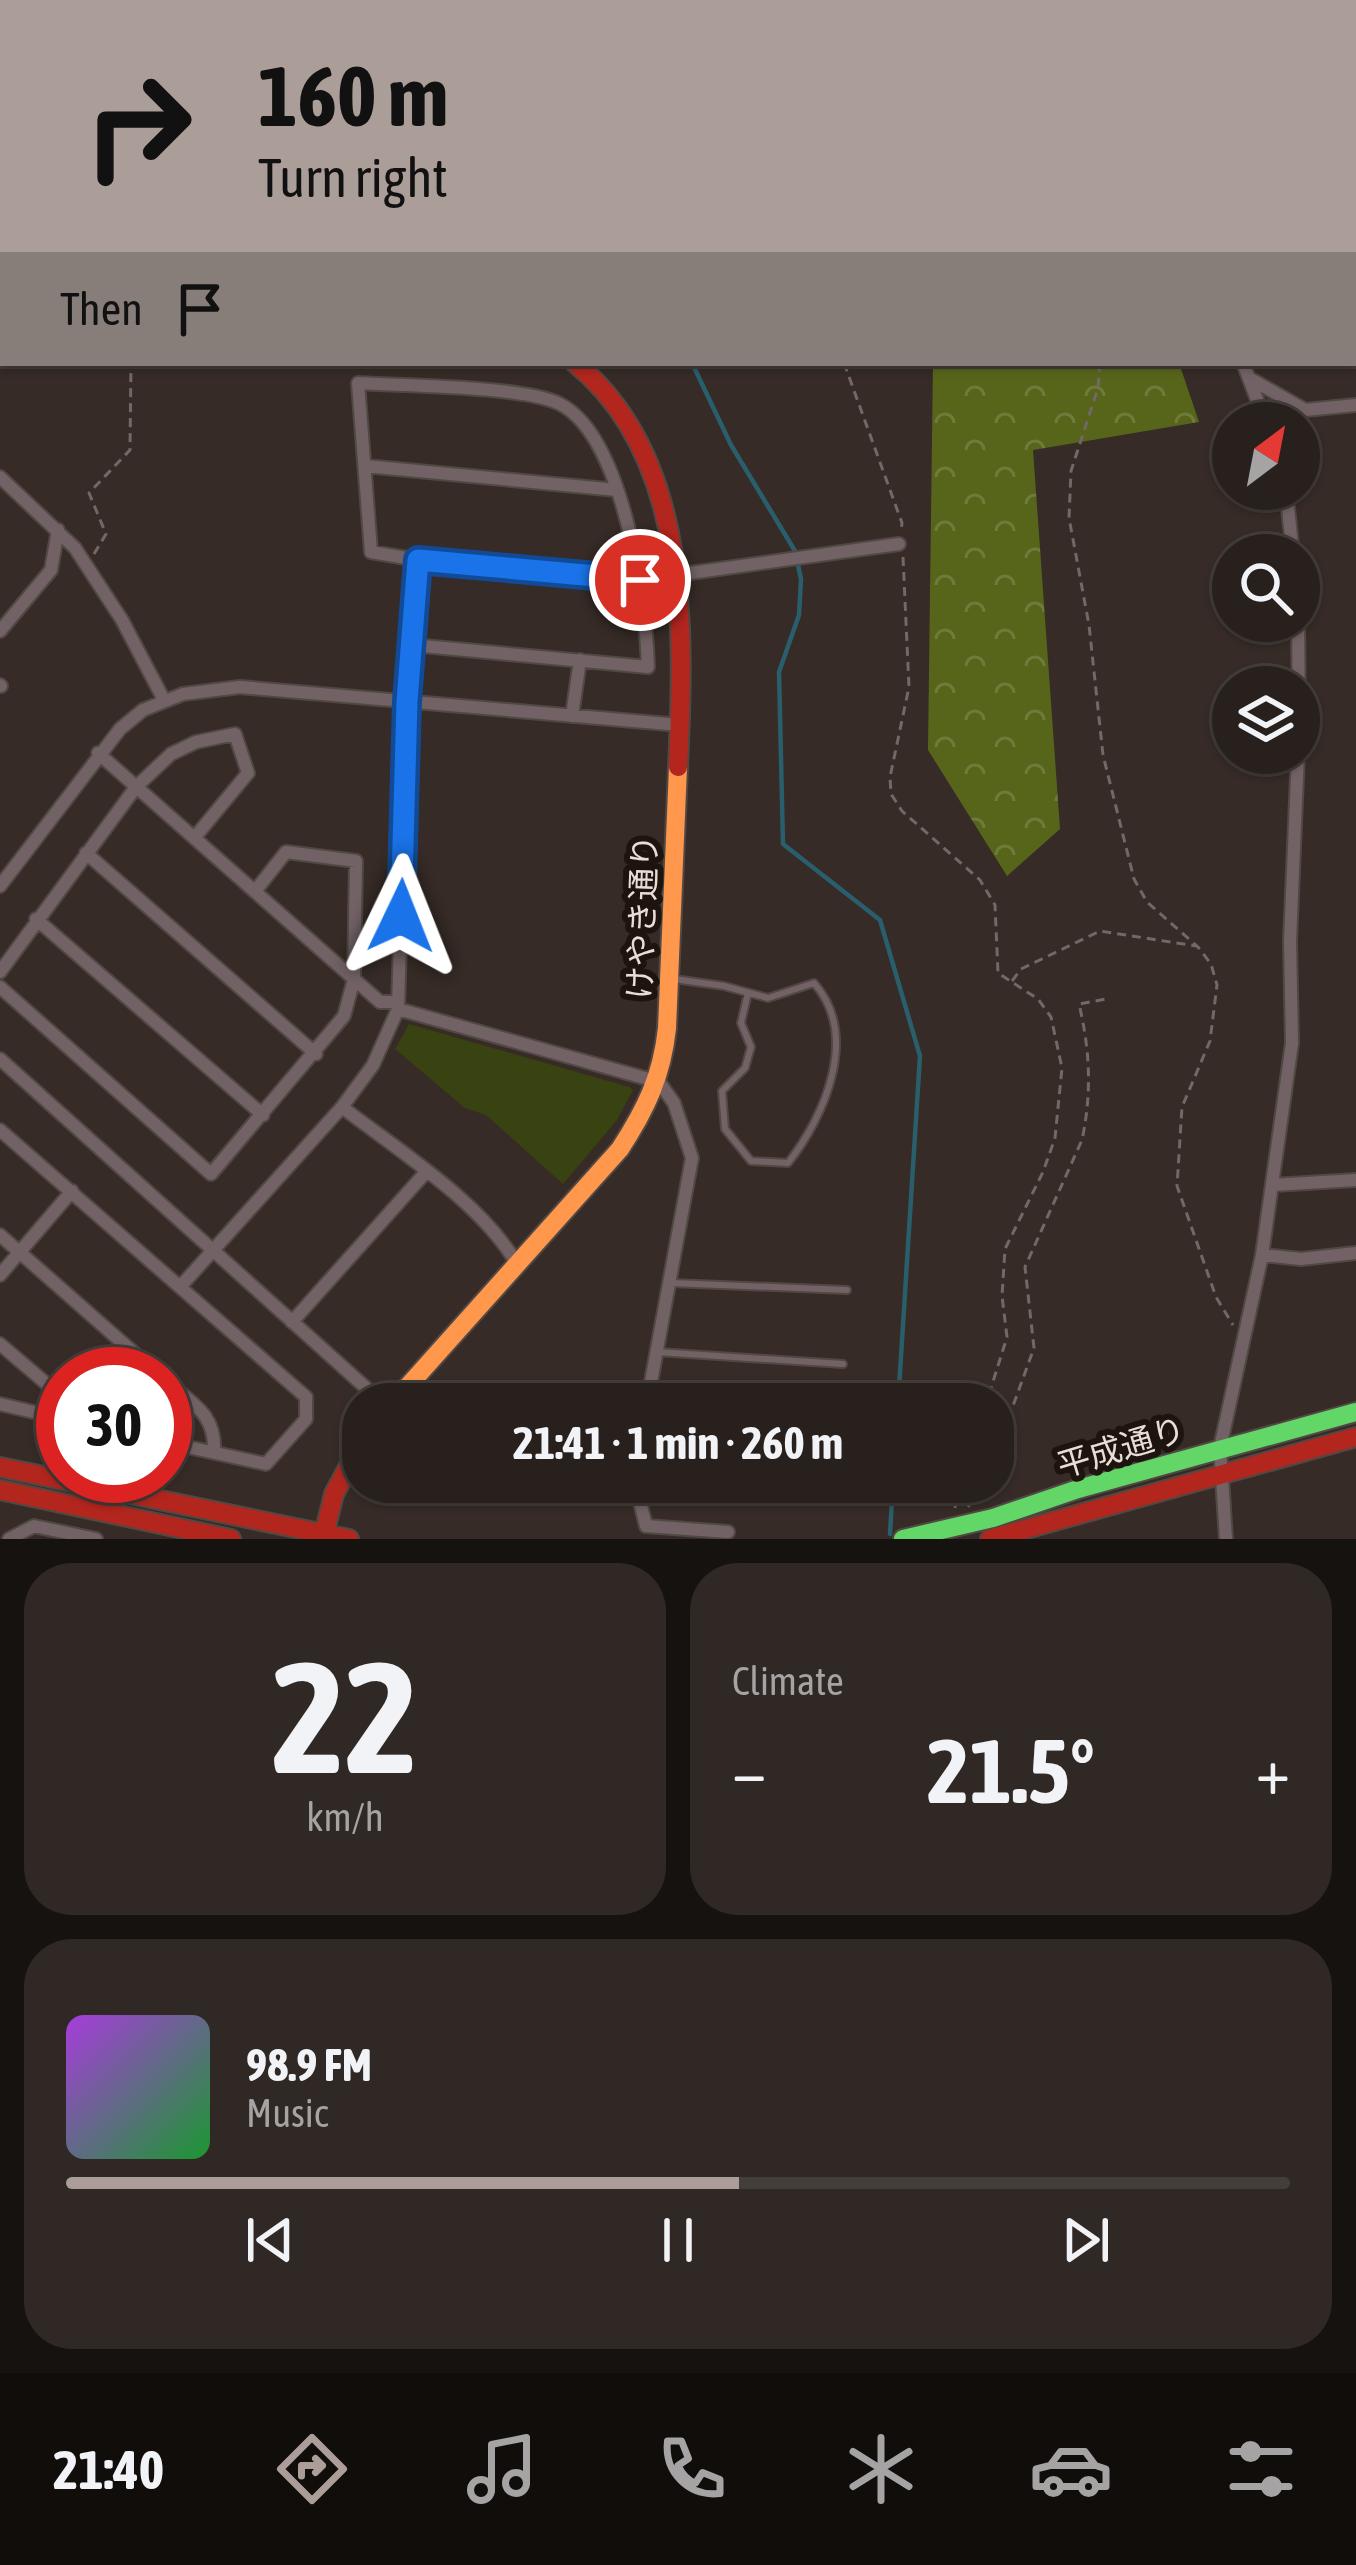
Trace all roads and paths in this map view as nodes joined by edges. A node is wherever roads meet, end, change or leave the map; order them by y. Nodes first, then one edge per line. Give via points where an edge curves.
1 (131, 366) edge
2 (579, 366) edge
3 (845, 366) edge
4 (1100, 366) edge
5 (1245, 366) edge
6 (1249, 378) junction
7 (1258, 402) edge
8 (1356, 405) edge
9 (364, 466) junction
10 (0, 477) edge
11 (617, 490) junction
12 (58, 530) junction
13 (899, 544) junction
14 (418, 560) junction
15 (87, 565) junction
16 (676, 575) junction
17 (640, 580) junction
18 (0, 631) edge
19 (412, 645) junction
20 (580, 659) junction
21 (164, 700) junction
22 (407, 701) junction
23 (572, 716) junction
24 (680, 725) junction
25 (98, 753) junction
26 (1297, 774) edge
27 (136, 787) junction
28 (195, 837) junction
29 (86, 853) junction
30 (0, 886) edge
31 (256, 890) junction
32 (36, 919) junction
33 (1198, 946) junction
34 (0, 972) edge
35 (670, 978) junction
36 (354, 979) junction
37 (1011, 982) junction
38 (0, 987) edge
39 (748, 993) junction
40 (1106, 999) dead end
41 (398, 1006) junction
42 (316, 1054) junction
43 (2, 1066) edge
44 (659, 1082) junction
45 (342, 1107) junction
46 (263, 1114) junction
47 (0, 1130) edge
48 (426, 1172) junction
49 (1356, 1180) edge
50 (1273, 1186) junction
51 (72, 1191) junction
52 (0, 1234) edge
53 (213, 1251) junction
54 (20, 1253) junction
55 (1356, 1253) edge
56 (1262, 1255) junction
57 (517, 1264) junction
58 (0, 1275) edge
59 (671, 1283) junction
60 (180, 1287) junction
61 (847, 1290) dead end
62 (292, 1322) junction
63 (1245, 1334) junction
64 (0, 1344) edge
65 (127, 1347) edge
66 (658, 1352) junction
67 (843, 1364) dead end
68 (36, 1375) edge
69 (363, 1383) edge
70 (407, 1383) edge
71 (651, 1383) edge
72 (993, 1383) edge
73 (192, 1403) edge
74 (1014, 1403) edge
75 (0, 1404) edge
76 (1356, 1412) edge
77 (36, 1413) edge
78 (1356, 1436) edge
79 (192, 1448) edge
80 (1220, 1448) junction
81 (214, 1452) junction
82 (0, 1467) edge
83 (1220, 1477) junction
84 (342, 1479) edge
85 (0, 1490) edge
86 (638, 1503) edge
87 (956, 1503) edge
88 (952, 1528) junction
89 (728, 1532) dead end
90 (323, 1537) edge
91 (9, 1539) edge
92 (96, 1539) edge
93 (231, 1539) edge
94 (349, 1539) edge
95 (902, 1539) edge
96 (990, 1539) edge
97 (1226, 1539) edge

1 - 15 path via 130,450 89,493 106,534
2 - 16 street, けやき通り via 622,418 662,512
3 - 13 path via 902,523
4 - 33 path via 1068,492 1103,754 1140,893
5 - 6 street
6 - 7 street
6 - 8 street via 1305,410
9 - 11 street
9 - 11 street via 358,383 529,395 562,405 596,439
9 - 14 street via 371,552
10 - 12 street
11 - 17 street
12 - 15 street
12 - 18 street via 51,570
13 - 16 street
13 - 37 path via 909,687 891,794 980,880 995,905 998,973
14 - 17 street
14 - 19 street
15 - 21 street
16 - 24 street, けやき通り
17 - 20 street via 648,667
19 - 20 street
19 - 22 street
20 - 23 street
21 - 22 street via 256,687
21 - 25 street
22 - 23 street
22 - 41 street
23 - 24 street
24 - 35 street, けやき通り
25 - 27 street
25 - 30 street
26 - 50 street via 1292,1043
27 - 28 street
27 - 28 street via 171,754 235,734 248,773
27 - 29 street
28 - 31 street
29 - 32 street
29 - 42 street
31 - 36 street
31 - 36 street via 286,852 356,861
32 - 34 street
32 - 46 street
33 - 37 path via 1100,931 1021,969
33 - 63 path via 1211,964 1216,1004 1182,1107 1177,1186 1216,1298
35 - 39 lane
35 - 44 street, けやき通り
36 - 41 street via 380,1002
36 - 42 street via 344,1016
37 - 72 path via 1051,1017 1062,1069 1060,1112 1042,1172 1005,1249 1007,1337
38 - 46 street via 211,1174
39 - 39 lane via 767,998 814,982 829,1000 837,1061 811,1134 788,1163 751,1161 725,1129 722,1091 745,1068 751,1047 741,1023
40 - 74 path via 1079,1004 1090,1068 1086,1123 1025,1267 1034,1348
41 - 44 street
41 - 45 street via 373,1065
42 - 46 street
43 - 53 street
44 - 57 street, けやき通り via 620,1149
44 - 59 street via 692,1157
45 - 48 street
45 - 53 street
47 - 51 street
48 - 57 street via 502,1240
48 - 62 street
49 - 50 street
50 - 56 street
51 - 54 street
51 - 60 street
52 - 54 street
53 - 60 street
53 - 62 street
54 - 58 street
54 - 65 street
55 - 56 street
56 - 63 street
57 - 70 street, けやき通り
59 - 61 lane
59 - 66 street
60 - 81 street via 306,1397 306,1419 266,1464
62 - 69 street
63 - 80 street
64 - 68 street
66 - 67 lane
66 - 71 street
73 - 81 street via 211,1420
75 - 77 street
76 - 80 street, 平成通り
78 - 83 street, 平成通り
79 - 81 street
80 - 83 street
80 - 88 street, 平成通り
82 - 90 street
83 - 96 street, 平成通り
83 - 97 street
84 - 90 street
85 - 93 street
86 - 89 street via 646,1526
87 - 88 path
88 - 95 street, 平成通り
90 - 94 street
91 - 92 street via 34,1526

